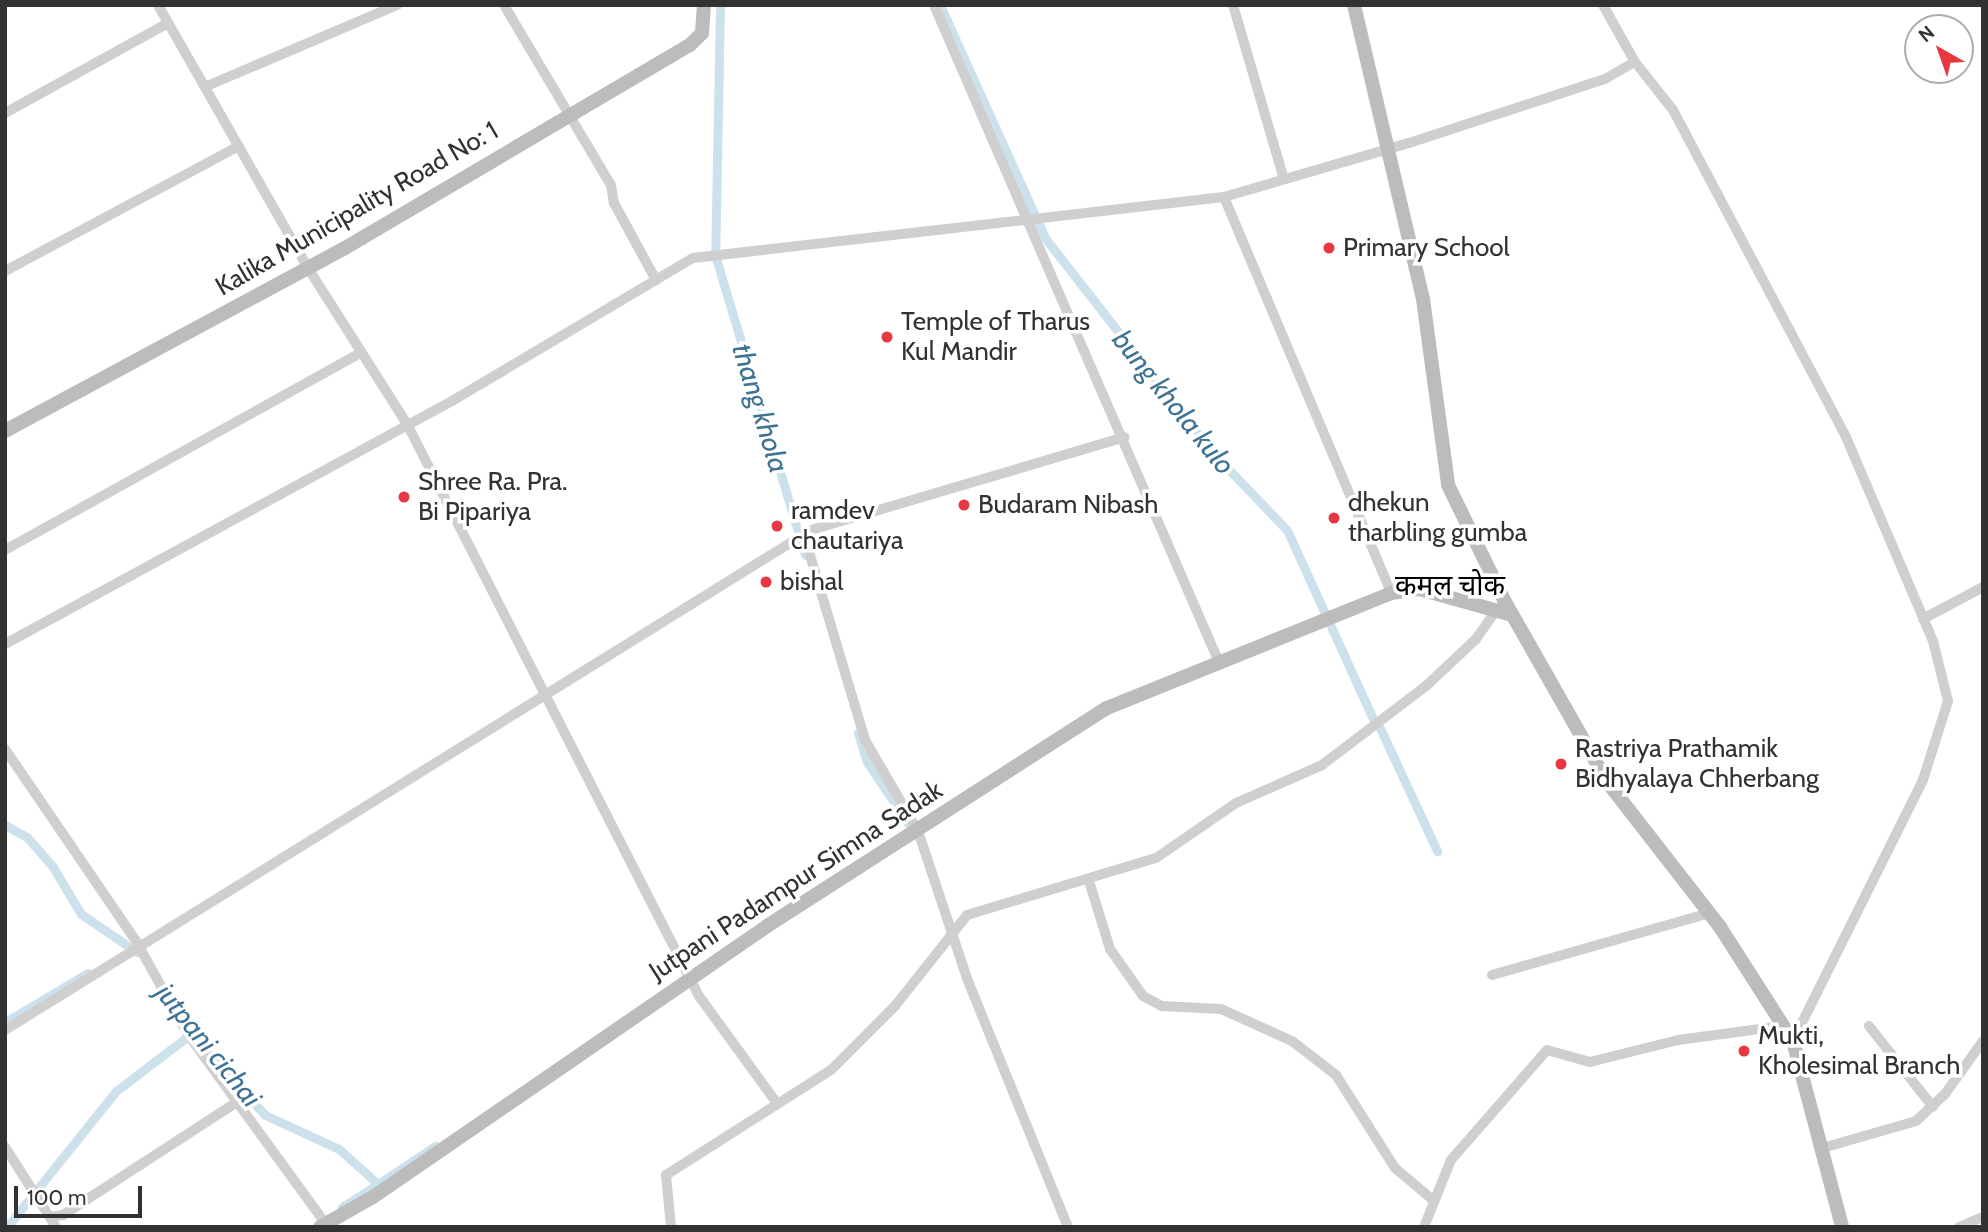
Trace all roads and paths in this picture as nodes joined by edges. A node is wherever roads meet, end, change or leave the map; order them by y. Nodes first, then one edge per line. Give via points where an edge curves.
1 (158, 5) edge
2 (397, 5) edge
3 (504, 5) edge
4 (704, 5) edge
5 (934, 5) edge
6 (1233, 5) edge
7 (1354, 5) edge
8 (1603, 5) edge
9 (168, 23) junction
10 (1635, 62) junction
11 (207, 86) junction
12 (5, 113) edge
13 (567, 117) junction
14 (239, 146) junction
15 (1389, 149) junction
16 (1283, 176) junction
17 (1224, 197) junction
18 (1032, 219) junction
19 (308, 268) junction
20 (5, 271) edge
21 (656, 280) junction
22 (362, 352) junction
23 (407, 424) junction
24 (5, 431) edge
25 (1124, 437) junction
26 (800, 538) junction
27 (5, 550) edge
28 (1983, 587) edge
29 (1391, 593) junction
30 (1496, 610) junction
31 (1512, 615) junction
32 (1923, 619) junction
33 (5, 644) edge
34 (1219, 660) junction
35 (547, 691) junction
36 (5, 749) edge
37 (918, 831) junction
38 (1089, 881) junction
39 (1709, 913) junction
40 (955, 928) junction
41 (138, 945) junction
42 (689, 973) junction
43 (1492, 975) dead end
44 (1781, 1026) junction
45 (1869, 1026) dead end
46 (5, 1030) edge
47 (1793, 1041) junction
48 (1983, 1041) edge
49 (237, 1102) junction
50 (776, 1102) junction
51 (1933, 1107) junction
52 (5, 1147) edge
53 (1826, 1147) junction
54 (1433, 1200) junction
55 (1983, 1217) edge
56 (53, 1222) edge
57 (323, 1225) edge
58 (671, 1227) edge
59 (1068, 1227) edge
60 (1424, 1227) edge
61 (1842, 1227) edge
62 (1959, 1227) edge

1 - 9 street
2 - 11 street
3 - 13 street
4 - 13 street, Kalika Municipality Road No: 1 via 702,33 690,45
5 - 18 street
6 - 16 street
7 - 15 street
8 - 10 street
9 - 11 street
9 - 12 street
10 - 15 street via 1605,79
10 - 32 street via 1673,110 1846,438
11 - 14 street
13 - 19 street, Kalika Municipality Road No: 1
13 - 21 street via 611,185 614,204
14 - 19 street
14 - 20 street
15 - 16 street
15 - 31 street via 1423,299 1448,485
16 - 17 street
17 - 18 street
17 - 29 street
18 - 21 street via 693,258
18 - 25 street
19 - 22 street
19 - 24 street, Kalika Municipality Road No: 1
21 - 23 street
22 - 23 street
22 - 27 street
23 - 33 street
23 - 35 street
25 - 26 street
25 - 34 street
26 - 35 street
26 - 37 street via 865,740
28 - 32 street
29 - 30 street, Jutpani Padampur Simna Sadak via 1419,589
29 - 34 street, Jutpani Padampur Simna Sadak
30 - 31 street, Jutpani Padampur Simna Sadak
30 - 38 street via 1476,639 1426,686 1322,765 1243,799 1156,858
31 - 39 street via 1608,783
32 - 47 street via 1948,701 1944,714 1923,780
34 - 37 street, Jutpani Padampur Simna Sadak via 1085,720
35 - 41 street
35 - 42 street
36 - 41 street
37 - 40 street
37 - 42 street, Jutpani Padampur Simna Sadak
38 - 40 street via 982,905
38 - 54 street via 1110,949 1143,996 1162,1006 1221,1009 1292,1041 1336,1075 1395,1168
39 - 43 street
39 - 44 street
40 - 50 street via 862,1042 801,1092
40 - 59 street via 968,981
41 - 46 street
41 - 49 street
42 - 50 street via 715,1022
42 - 57 street, Jutpani Padampur Simna Sadak
44 - 47 street
44 - 54 street via 1678,1040 1590,1062 1547,1050 1451,1160
45 - 51 street
47 - 53 street
48 - 51 street
49 - 56 street
49 - 57 street
50 - 58 street via 666,1175
51 - 53 street via 1892,1130
52 - 56 street
53 - 61 street
54 - 60 street
55 - 62 street

